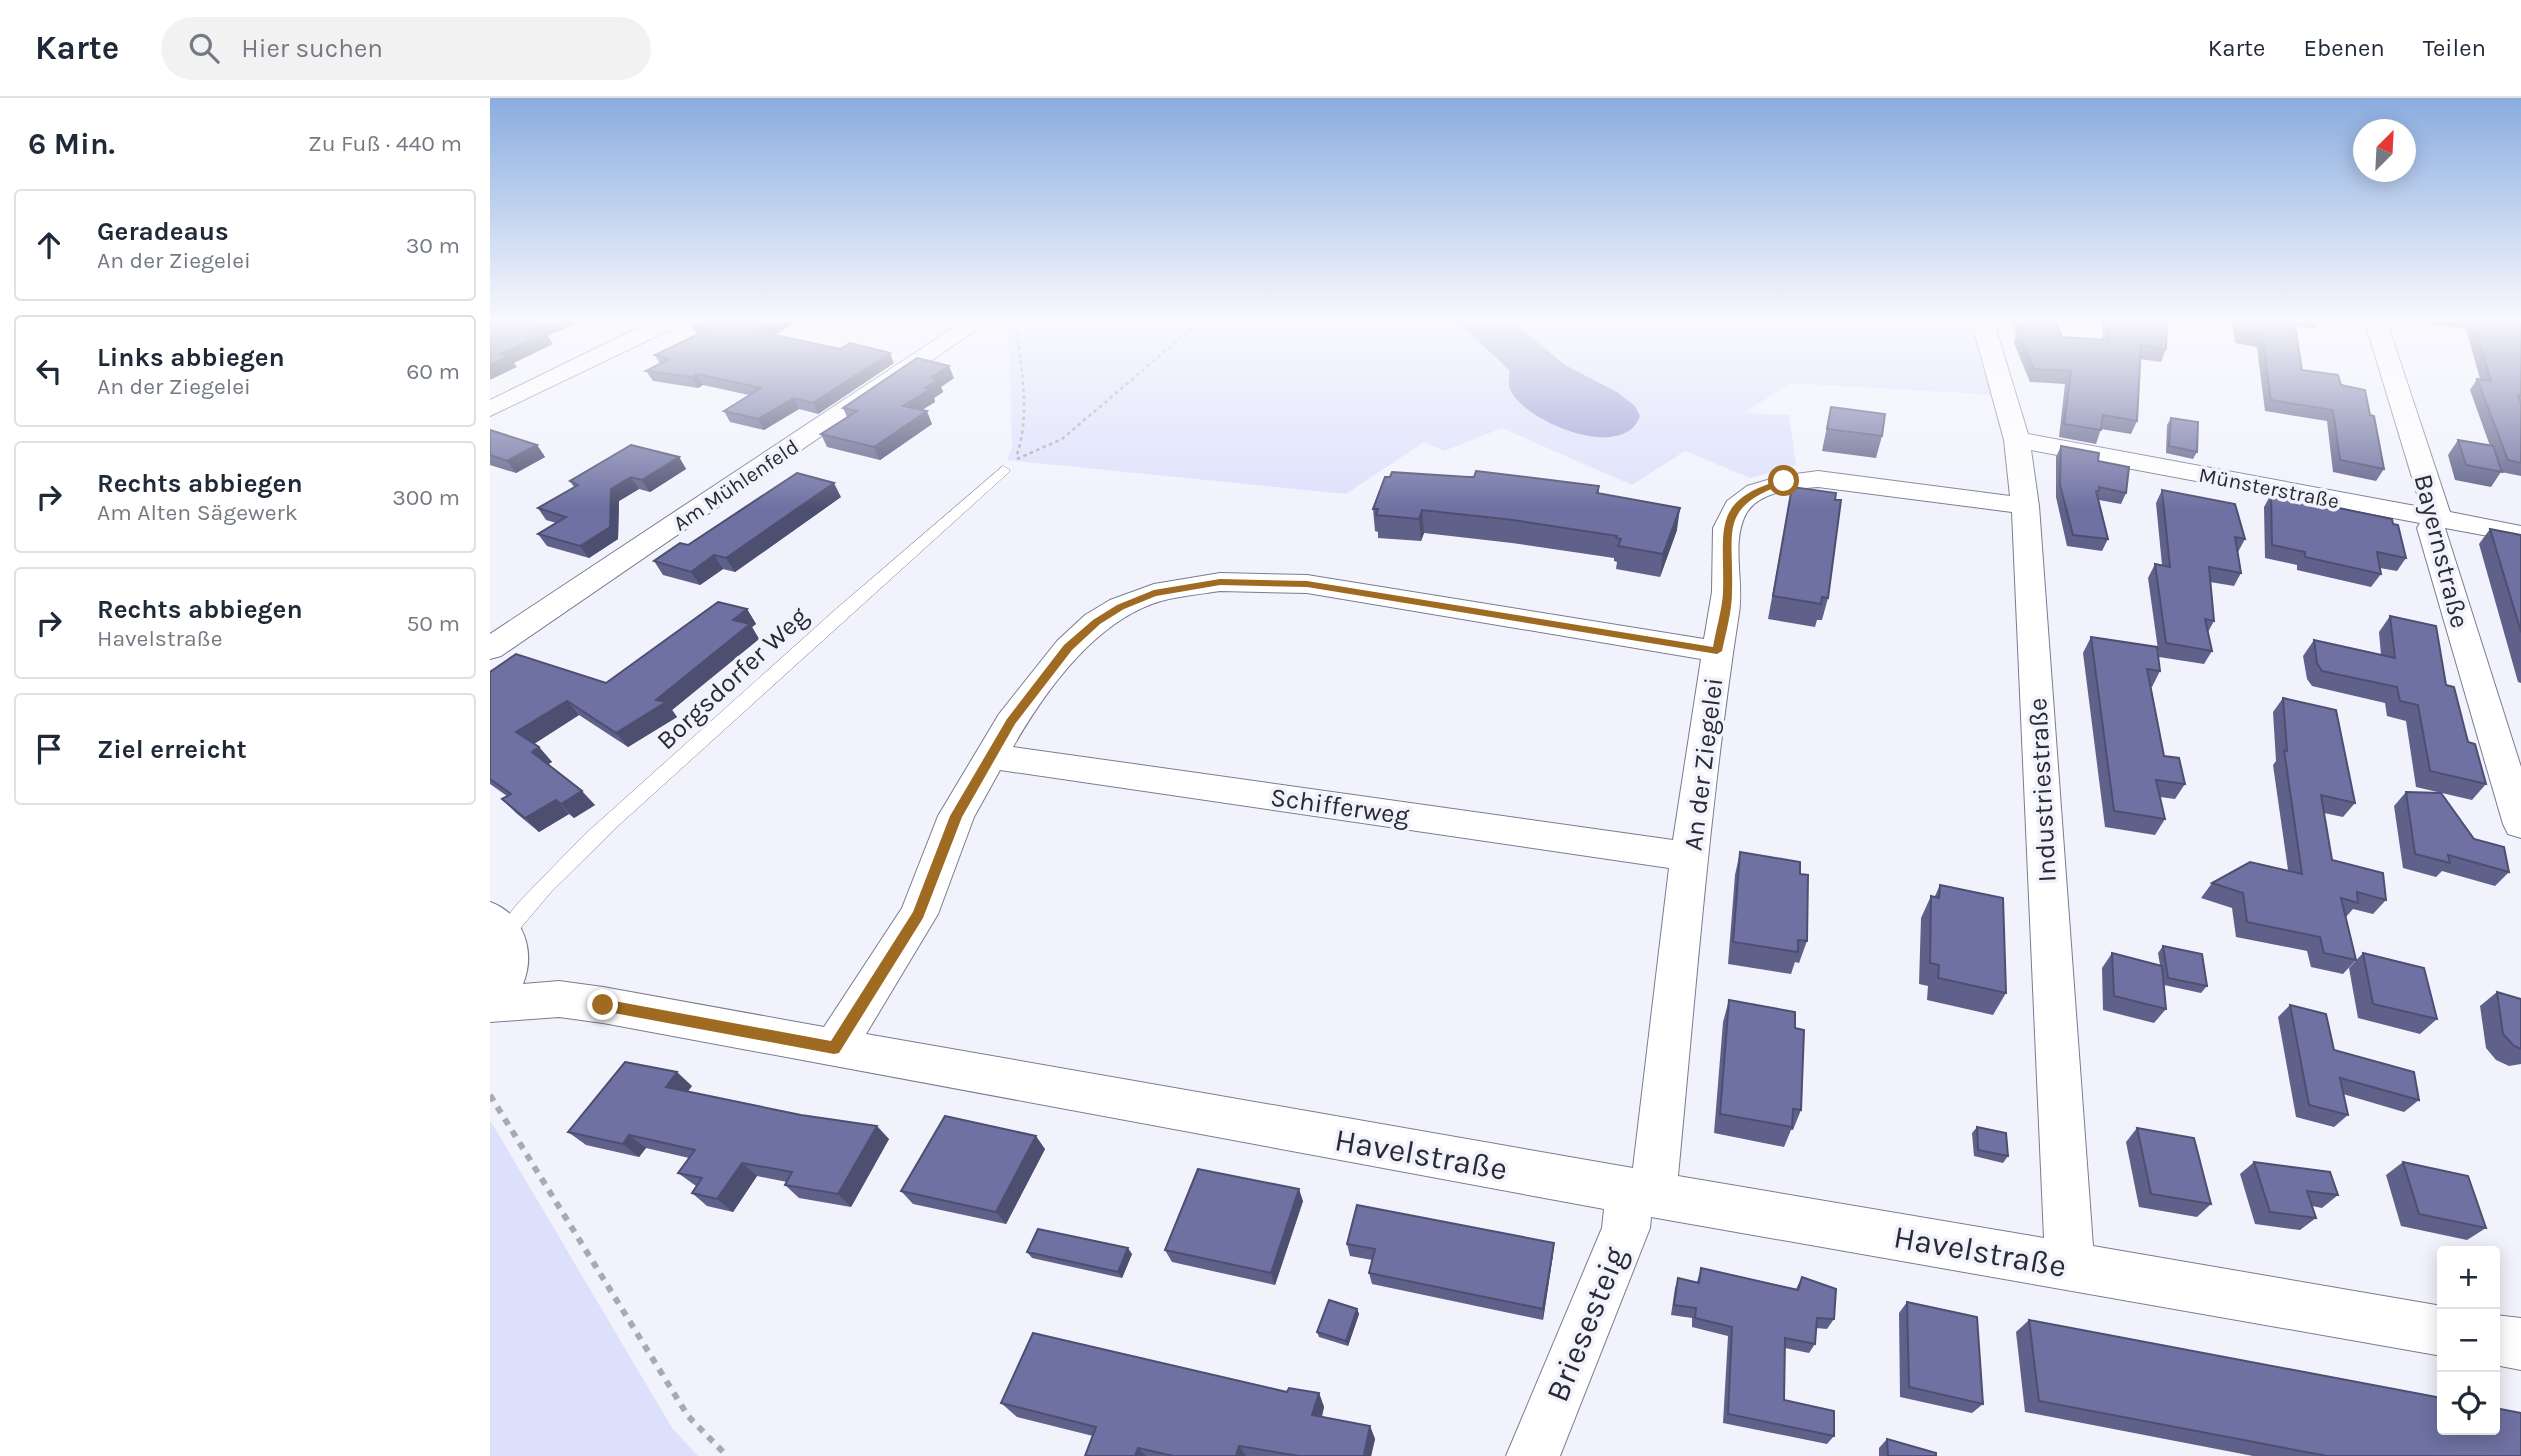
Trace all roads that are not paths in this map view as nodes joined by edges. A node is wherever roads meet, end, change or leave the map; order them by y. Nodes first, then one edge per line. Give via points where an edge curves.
1 (544, 382) edge
2 (887, 382) edge
3 (2000, 382) edge
4 (2395, 382) edge
5 (490, 409) edge
6 (2017, 440) junction
7 (1003, 470) dead end
8 (2025, 506) junction
9 (2438, 519) junction
10 (2521, 534) edge
11 (490, 649) edge
12 (1717, 651) junction
13 (989, 756) junction
14 (2521, 824) edge
15 (1691, 857) junction
16 (497, 925) edge
17 (492, 1004) edge
18 (834, 1048) junction
19 (1641, 1192) junction
20 (2070, 1267) junction
21 (2437, 1330) edge
22 (2500, 1341) edge
23 (2521, 1344) edge
24 (1532, 1456) edge

1 - 5 street
2 - 11 street, Am Mühlenfeld
3 - 6 street, Industriestraße
4 - 9 street, Bayernstraße
6 - 8 street, Industriestraße
6 - 9 street, Münsterstraße
7 - 16 lane, Borgsdorfer Weg
8 - 12 street, An der Ziegelei via 1818,479 1784,481 1763,488 1739,503 1730,517 1727,595
8 - 20 street, Industriestraße
9 - 10 street, Münsterstraße
9 - 14 street, Bayernstraße via 2431,528
12 - 13 street via 1307,584 1220,582 1185,587 1154,593 1096,622 1030,694
12 - 15 street, An der Ziegelei
13 - 15 street, Schifferweg
13 - 18 street via 956,816 919,914
15 - 19 street, An der Ziegelei
16 - 17 street, Havelstraße via 512,950 509,970
17 - 18 street, Havelstraße via 559,999
18 - 19 street, Havelstraße
19 - 20 street, Havelstraße
19 - 24 street, Briesesteig
20 - 21 street, Havelstraße
22 - 23 street

